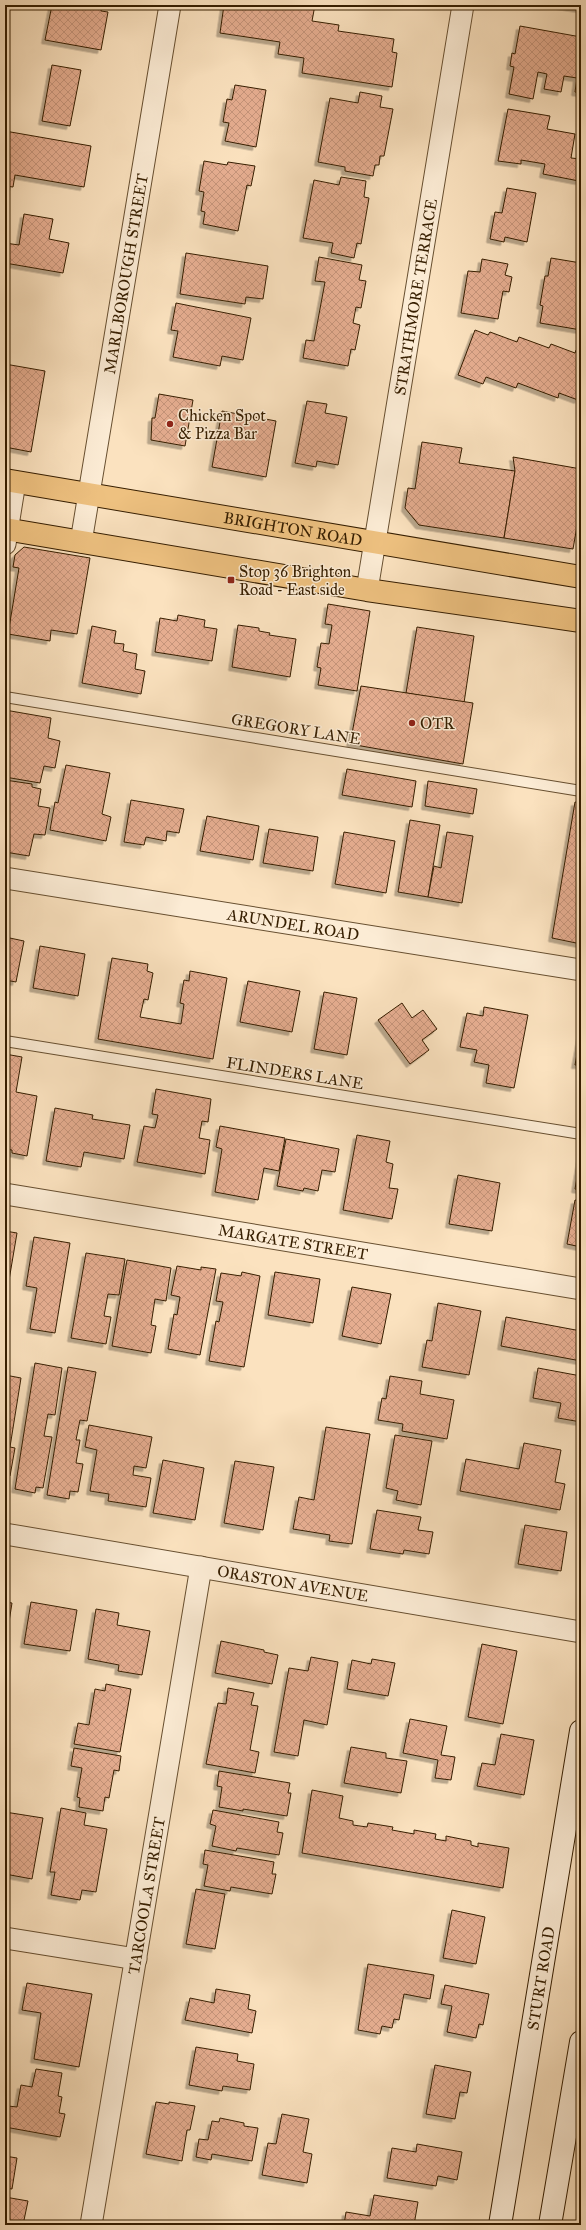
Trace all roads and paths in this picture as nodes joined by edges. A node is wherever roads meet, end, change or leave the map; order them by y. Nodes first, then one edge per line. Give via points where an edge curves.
1 (170, 5) edge
2 (463, 5) edge
3 (10, 481) edge
4 (89, 494) junction
5 (6, 534) edge
6 (81, 542) junction
7 (375, 542) junction
8 (581, 577) edge
9 (367, 590) junction
10 (581, 621) edge
11 (5, 697) edge
12 (581, 791) edge
13 (5, 878) edge
14 (581, 970) edge
15 (5, 1041) edge
16 (581, 1134) edge
17 (5, 1194) edge
18 (581, 1289) edge
19 (5, 1534) edge
20 (201, 1567) junction
21 (581, 1632) edge
22 (581, 1731) edge
23 (5, 1938) edge
24 (136, 1960) junction
25 (581, 2042) edge
26 (91, 2225) edge
27 (500, 2225) edge
28 (550, 2225) edge

1 - 4 street, MARLBOROUGH STREET
2 - 7 street, STRATHMORE TERRACE
3 - 4 main road, BRIGHTON ROAD
3 - 5 street
4 - 6 street, MARLBOROUGH STREET
4 - 7 main road, BRIGHTON ROAD
5 - 6 main road
6 - 9 main road
7 - 8 main road, BRIGHTON ROAD
7 - 9 street, STRATHMORE TERRACE
9 - 10 main road
11 - 12 lane, GREGORY LANE
13 - 14 street, ARUNDEL ROAD
15 - 16 lane, FLINDERS LANE
17 - 18 street, MARGATE STREET
19 - 20 street, ORASTON AVENUE
20 - 21 street, ORASTON AVENUE
20 - 24 street, TARCOOLA STREET
22 - 27 main road, STURT ROAD
23 - 24 street
24 - 26 street, TARCOOLA STREET
25 - 28 main road

